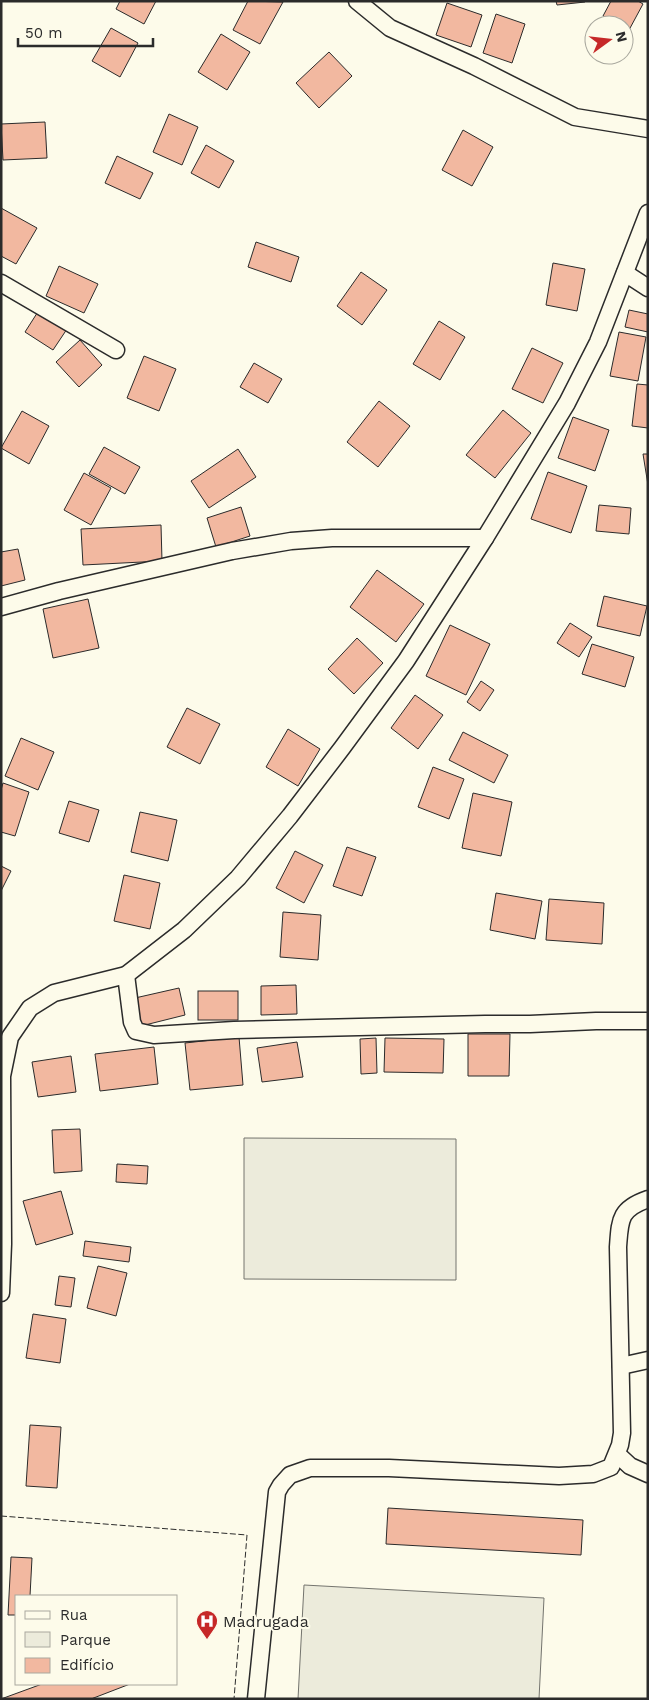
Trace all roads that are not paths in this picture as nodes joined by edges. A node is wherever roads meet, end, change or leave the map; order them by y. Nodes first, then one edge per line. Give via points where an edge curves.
1 (357, 1) edge
2 (648, 129) edge
3 (648, 213) edge
4 (625, 273) junction
5 (1, 283) edge
6 (648, 288) edge
7 (116, 350) dead end
8 (485, 538) junction
9 (1, 607) edge
10 (126, 975) junction
11 (648, 1021) edge
12 (648, 1199) edge
13 (1, 1293) edge
14 (648, 1360) edge
15 (621, 1366) junction
16 (617, 1454) junction
17 (648, 1474) edge
18 (256, 1699) edge

1 - 2 street via 390,28 575,117
3 - 4 street
4 - 6 street
4 - 8 street via 598,342 567,403
5 - 7 street
8 - 9 street via 291,541 232,551
8 - 10 street via 406,661 290,816 238,878 184,930
10 - 11 street via 136,1031 154,1035 234,1030
10 - 13 street via 54,993 30,1008 10,1037 2,1076
12 - 15 street via 625,1211 620,1225
14 - 15 street
15 - 16 street via 622,1433
16 - 17 street via 630,1466
16 - 18 street via 611,1467 593,1474 559,1476 389,1468 310,1468 290,1475 277,1492

